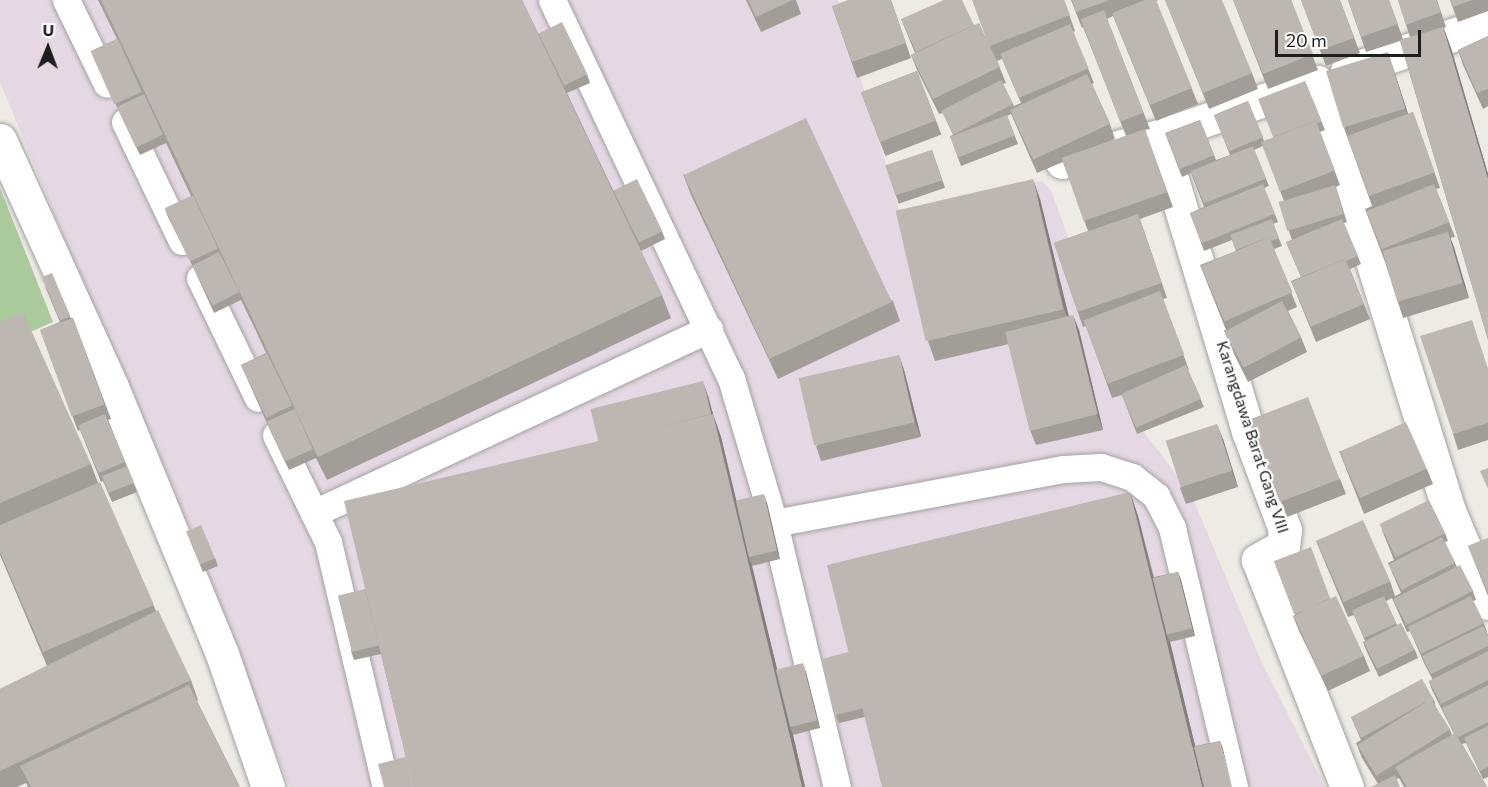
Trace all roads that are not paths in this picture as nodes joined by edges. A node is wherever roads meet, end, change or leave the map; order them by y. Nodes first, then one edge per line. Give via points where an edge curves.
1 (66, 0) edge
2 (552, 0) edge
3 (1488, 23) edge
4 (1317, 82) junction
5 (1160, 136) junction
6 (0, 140) edge
7 (1062, 162) edge
8 (709, 328) junction
9 (314, 513) junction
10 (774, 523) junction
11 (1488, 603) edge
12 (268, 787) edge
13 (386, 787) edge
14 (837, 787) edge
15 (1234, 787) edge
16 (1347, 787) edge

1 - 9 lane
2 - 8 lane
3 - 4 street
4 - 5 street
4 - 11 street via 1449,510
5 - 7 street
5 - 16 street, Karangdawa Barat Gang VIII via 1248,431 1285,530 1283,546 1258,560
6 - 12 street via 112,387 222,654
8 - 9 lane
8 - 10 lane via 748,427
9 - 13 lane via 328,542
10 - 14 lane
10 - 15 lane via 1063,469 1101,467 1132,477 1156,496 1172,528

